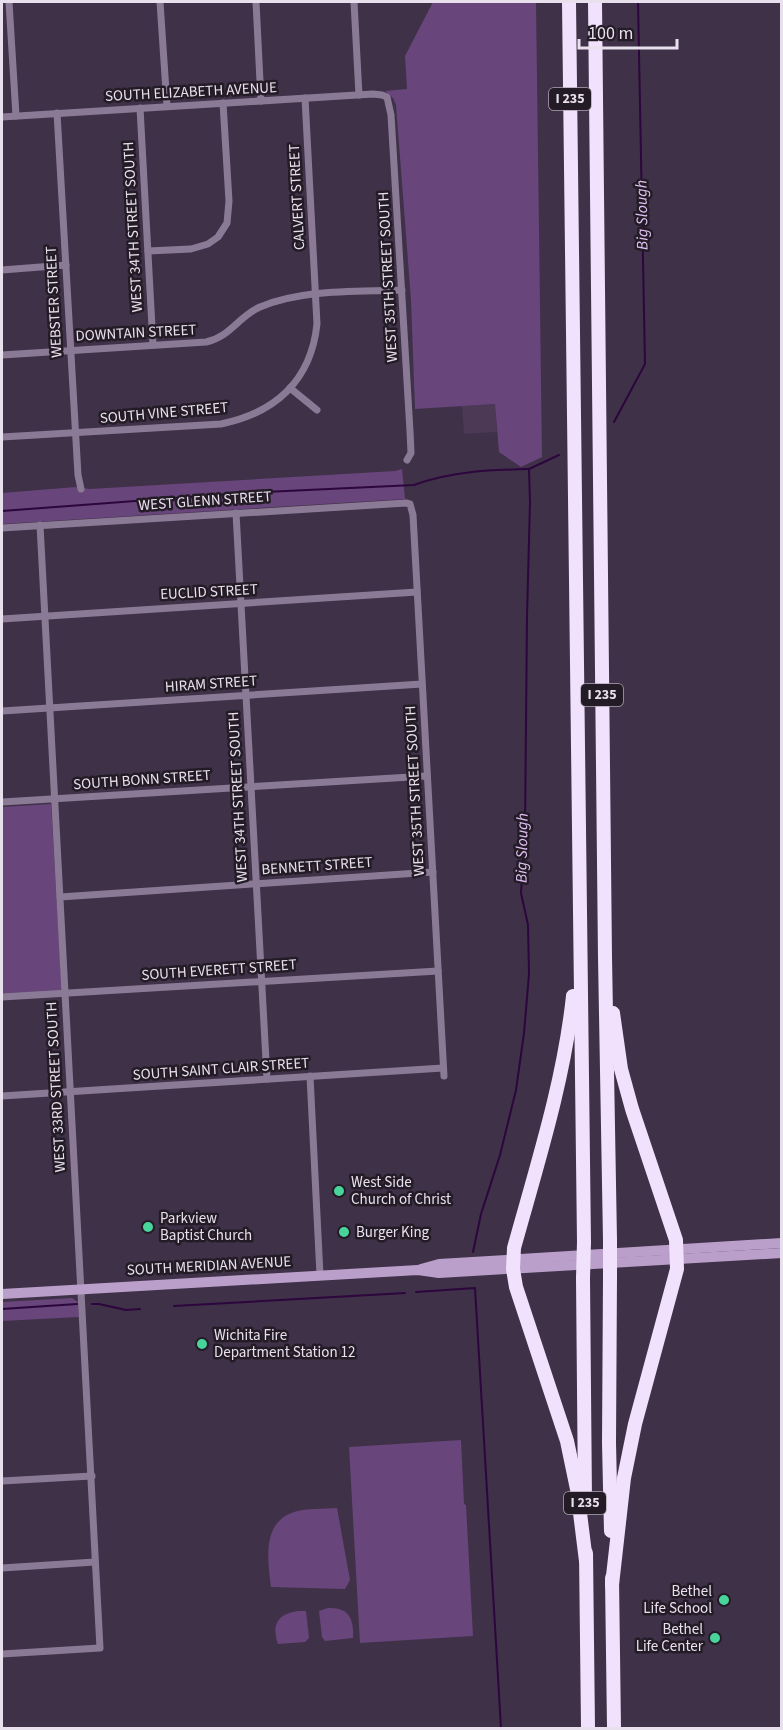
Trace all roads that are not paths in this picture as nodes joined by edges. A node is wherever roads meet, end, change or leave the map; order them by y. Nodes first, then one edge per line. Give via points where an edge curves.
1 (9, 2) edge
2 (160, 2) edge
3 (256, 2) edge
4 (354, 2) edge
5 (569, 2) edge
6 (595, 2) edge
7 (359, 95) junction
8 (382, 95) joint
9 (305, 98) junction
10 (261, 101) junction
11 (223, 103) junction
12 (167, 106) junction
13 (140, 108) junction
14 (57, 113) junction
15 (16, 116) junction
16 (2, 117) edge
17 (148, 251) junction
18 (66, 266) junction
19 (2, 270) edge
20 (402, 290) junction
21 (317, 294) junction
22 (153, 345) junction
23 (71, 350) junction
24 (2, 355) edge
25 (290, 388) junction
26 (317, 410) dead end
27 (75, 433) junction
28 (2, 438) edge
29 (407, 460) dead end
30 (81, 489) dead end
31 (410, 504) joint
32 (236, 513) junction
33 (39, 525) junction
34 (2, 528) edge
35 (417, 592) junction
36 (241, 604) junction
37 (45, 616) junction
38 (2, 619) edge
39 (422, 684) junction
40 (245, 695) junction
41 (49, 708) junction
42 (2, 711) edge
43 (427, 776) junction
44 (250, 786) junction
45 (54, 799) junction
46 (2, 802) edge
47 (433, 872) junction
48 (256, 884) junction
49 (60, 897) junction
50 (580, 933) junction
51 (604, 957) junction
52 (438, 971) junction
53 (261, 981) junction
54 (65, 993) junction
55 (2, 997) edge
56 (443, 1072) joint
57 (310, 1076) junction
58 (267, 1079) junction
59 (70, 1092) junction
60 (2, 1096) edge
61 (782, 1243) edge
62 (782, 1253) edge
63 (677, 1254) junction
64 (513, 1264) junction
65 (320, 1275) junction
66 (82, 1289) junction
67 (2, 1294) edge
68 (92, 1476) junction
69 (2, 1481) edge
70 (586, 1561) junction
71 (95, 1562) junction
72 (2, 1568) edge
73 (612, 1584) junction
74 (2, 1654) edge
75 (588, 1728) edge
76 (614, 1728) edge

1 - 15 street
2 - 12 street
3 - 10 street
4 - 7 street
5 - 50 highway, I 235
6 - 51 highway, I 235
7 - 8 street, SOUTH ELIZABETH AVENUE
7 - 9 street, SOUTH ELIZABETH AVENUE
8 - 20 street, WEST 35TH STREET SOUTH via 389,100 392,115
9 - 10 street, SOUTH ELIZABETH AVENUE
9 - 21 street, CALVERT STREET
10 - 11 street, SOUTH ELIZABETH AVENUE
11 - 12 street, SOUTH ELIZABETH AVENUE
11 - 17 street via 227,223 208,244
12 - 13 street, SOUTH ELIZABETH AVENUE
13 - 14 street, SOUTH ELIZABETH AVENUE
13 - 17 street, WEST 34TH STREET SOUTH
14 - 15 street, SOUTH ELIZABETH AVENUE
14 - 18 street, WEBSTER STREET
15 - 16 street, SOUTH ELIZABETH AVENUE
17 - 22 street, WEST 34TH STREET SOUTH
18 - 19 street
18 - 23 street, WEBSTER STREET
20 - 21 street, DOWNTAIN STREET
20 - 29 street, WEST 35TH STREET SOUTH via 411,447
21 - 22 street, DOWNTAIN STREET via 259,307 218,339
21 - 25 street, SOUTH VINE STREET via 314,343
22 - 23 street, DOWNTAIN STREET
23 - 24 street, DOWNTAIN STREET
23 - 27 street, WEBSTER STREET
25 - 26 street
25 - 27 street, SOUTH VINE STREET via 262,411 221,424
27 - 28 street, SOUTH VINE STREET
27 - 30 street, WEBSTER STREET
31 - 32 street, WEST GLENN STREET
31 - 35 street, WEST 35TH STREET SOUTH
32 - 33 street, WEST GLENN STREET
32 - 36 street, WEST 34TH STREET SOUTH
33 - 34 street, WEST GLENN STREET
33 - 37 street, WEST 33RD STREET SOUTH
35 - 36 street, EUCLID STREET
35 - 39 street, WEST 35TH STREET SOUTH
36 - 37 street, EUCLID STREET
36 - 40 street, WEST 34TH STREET SOUTH
37 - 38 street, EUCLID STREET
37 - 41 street, WEST 33RD STREET SOUTH
39 - 40 street, HIRAM STREET
39 - 43 street, WEST 35TH STREET SOUTH
40 - 41 street, HIRAM STREET
40 - 44 street, WEST 34TH STREET SOUTH
41 - 42 street, HIRAM STREET
41 - 45 street, WEST 33RD STREET SOUTH
43 - 44 street, SOUTH BONN STREET
43 - 47 street, WEST 35TH STREET SOUTH
44 - 45 street, SOUTH BONN STREET
44 - 48 street, WEST 34TH STREET SOUTH
45 - 46 street, SOUTH BONN STREET
45 - 49 street, WEST 33RD STREET SOUTH
47 - 48 street, BENNETT STREET
47 - 52 street, WEST 35TH STREET SOUTH
48 - 49 street, BENNETT STREET
48 - 53 street, WEST 34TH STREET SOUTH
49 - 54 street, WEST 33RD STREET SOUTH
50 - 64 highway via 563,1062
50 - 70 highway, I 235, bridge
51 - 63 highway via 621,1069 676,1240
51 - 73 highway, I 235, bridge
52 - 53 street, SOUTH EVERETT STREET
52 - 56 street, WEST 35TH STREET SOUTH
53 - 54 street, SOUTH EVERETT STREET
53 - 58 street, WEST 34TH STREET SOUTH
54 - 55 street, SOUTH EVERETT STREET
54 - 59 street, WEST 33RD STREET SOUTH
56 - 57 street, SOUTH SAINT CLAIR STREET
57 - 58 street, SOUTH SAINT CLAIR STREET
57 - 65 street
58 - 59 street, SOUTH SAINT CLAIR STREET
59 - 60 street, SOUTH SAINT CLAIR STREET
59 - 66 street, WEST 33RD STREET SOUTH
61 - 63 main road, SOUTH MERIDIAN AVENUE
62 - 63 main road, SOUTH MERIDIAN AVENUE
63 - 64 main road, SOUTH MERIDIAN AVENUE
63 - 73 highway via 675,1278 624,1478
64 - 65 main road, SOUTH MERIDIAN AVENUE via 439,1273 418,1270
64 - 70 highway via 516,1287 567,1441
65 - 66 main road, SOUTH MERIDIAN AVENUE
66 - 67 main road, SOUTH MERIDIAN AVENUE
66 - 68 street, WEST 33RD STREET SOUTH
68 - 69 street
68 - 71 street, WEST 33RD STREET SOUTH
70 - 75 highway, I 235
71 - 72 street
71 - 74 street, WEST 33RD STREET SOUTH via 100,1648
73 - 76 highway, I 235

